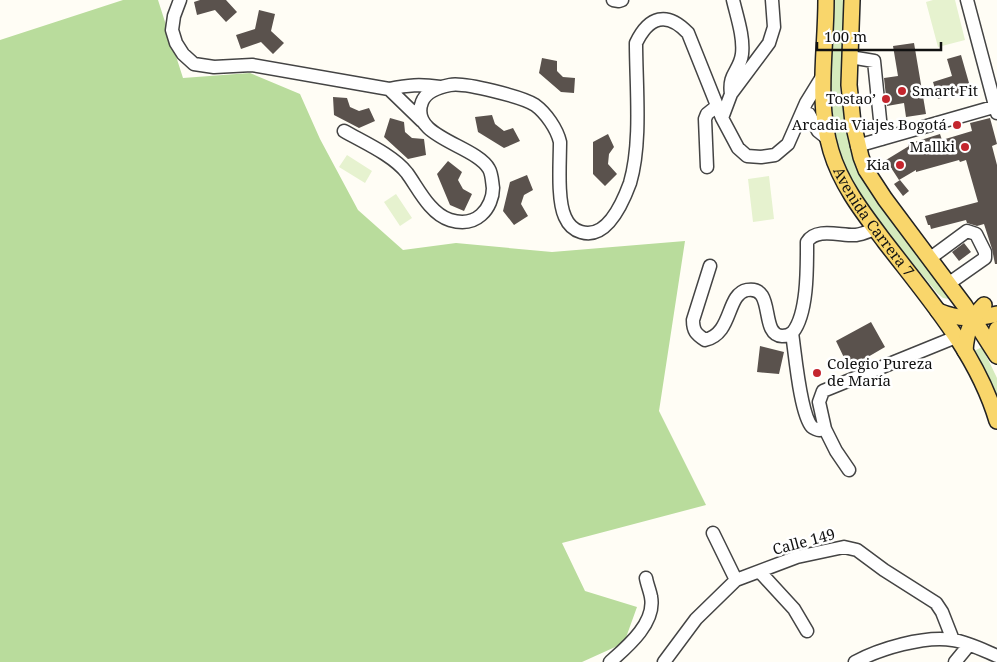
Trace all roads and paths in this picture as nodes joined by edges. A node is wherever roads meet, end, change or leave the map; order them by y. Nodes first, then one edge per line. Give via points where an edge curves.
1 (180, 0) edge
2 (613, 0) edge
3 (622, 0) edge
4 (733, 0) edge
5 (772, 0) edge
6 (826, 0) edge
7 (852, 0) edge
8 (967, 0) edge
9 (850, 57) junction
10 (822, 77) junction
11 (440, 87) junction
12 (389, 90) junction
13 (731, 94) junction
14 (996, 109) edge
15 (720, 112) junction
16 (801, 117) junction
17 (422, 121) junction
18 (344, 131) dead end
19 (882, 138) junction
20 (828, 139) junction
21 (857, 146) junction
22 (707, 167) dead end
23 (875, 229) junction
24 (929, 260) junction
25 (710, 266) dead end
26 (951, 288) junction
27 (991, 303) edge
28 (936, 308) junction
29 (970, 312) junction
30 (997, 314) edge
31 (997, 329) edge
32 (792, 333) junction
33 (956, 337) junction
34 (965, 351) junction
35 (996, 354) edge
36 (997, 421) edge
37 (825, 429) junction
38 (849, 470) dead end
39 (713, 533) dead end
40 (760, 572) junction
41 (646, 578) dead end
42 (736, 580) junction
43 (807, 631) dead end
44 (953, 640) junction
45 (969, 645) junction
46 (997, 656) edge
47 (610, 662) edge
48 (664, 662) edge
49 (855, 662) edge
50 (955, 662) edge

1 - 12 street via 172,30 183,54 194,64 214,67 252,65
2 - 3 street
4 - 13 street via 742,53 729,84
5 - 13 street via 774,27 769,43
6 - 10 main road, Avenida Carrera 7
7 - 9 main road, Avenida Carrera 7
8 - 14 street
9 - 19 street via 874,61
9 - 21 main road, Avenida Carrera 7 via 850,104
10 - 16 street
10 - 20 main road, Avenida Carrera 7
11 - 12 street via 423,84
11 - 15 street via 453,84 476,88 536,106 558,132 561,204 565,218 579,232 590,234 612,219 630,181 637,138 636,43 642,30 653,21 667,18 679,23 688,33
11 - 17 street via 422,102
12 - 17 street
13 - 15 street
14 - 19 street
15 - 16 street via 738,148 747,156 760,157 782,150
15 - 22 street via 707,114 705,119
16 - 20 street via 809,114 818,131
17 - 18 street via 439,136 468,150 489,169 493,193 482,215 474,220 460,223 439,214 399,164
19 - 21 street
20 - 23 main road, Avenida Carrera 7 via 842,177
21 - 24 main road, Avenida Carrera 7 via 874,183
23 - 28 main road, Avenida Carrera 7
23 - 32 street via 856,235 817,234 810,238 807,242 807,288 799,320
24 - 26 main road, Avenida Carrera 7
24 - 26 street via 967,231 976,234 985,258
25 - 32 street via 693,320 693,329 698,336 705,340 716,336 727,321 735,300 749,290 767,303 770,327 777,335
26 - 28 main road via 950,302
26 - 29 main road, Avenida Carrera 7
27 - 29 main road
28 - 29 main road via 952,316
28 - 33 main road, Avenida Carrera 7
29 - 30 main road
29 - 34 main road
29 - 35 main road, Avenida Carrera 7
31 - 35 main road
32 - 37 street via 806,418 813,427
33 - 34 main road, Avenida Carrera 7
33 - 37 street via 824,391 820,402
34 - 36 main road, Avenida Carrera 7 via 986,389
37 - 38 street
39 - 42 street
40 - 42 street, Calle 149
40 - 43 street via 794,609
40 - 44 street, Calle 149 via 798,557 840,547 853,548 936,603
41 - 47 street via 652,599 651,611 641,632
42 - 48 street, Calle 149 via 696,619
44 - 45 street
44 - 49 street via 917,641
45 - 46 street
45 - 50 street

